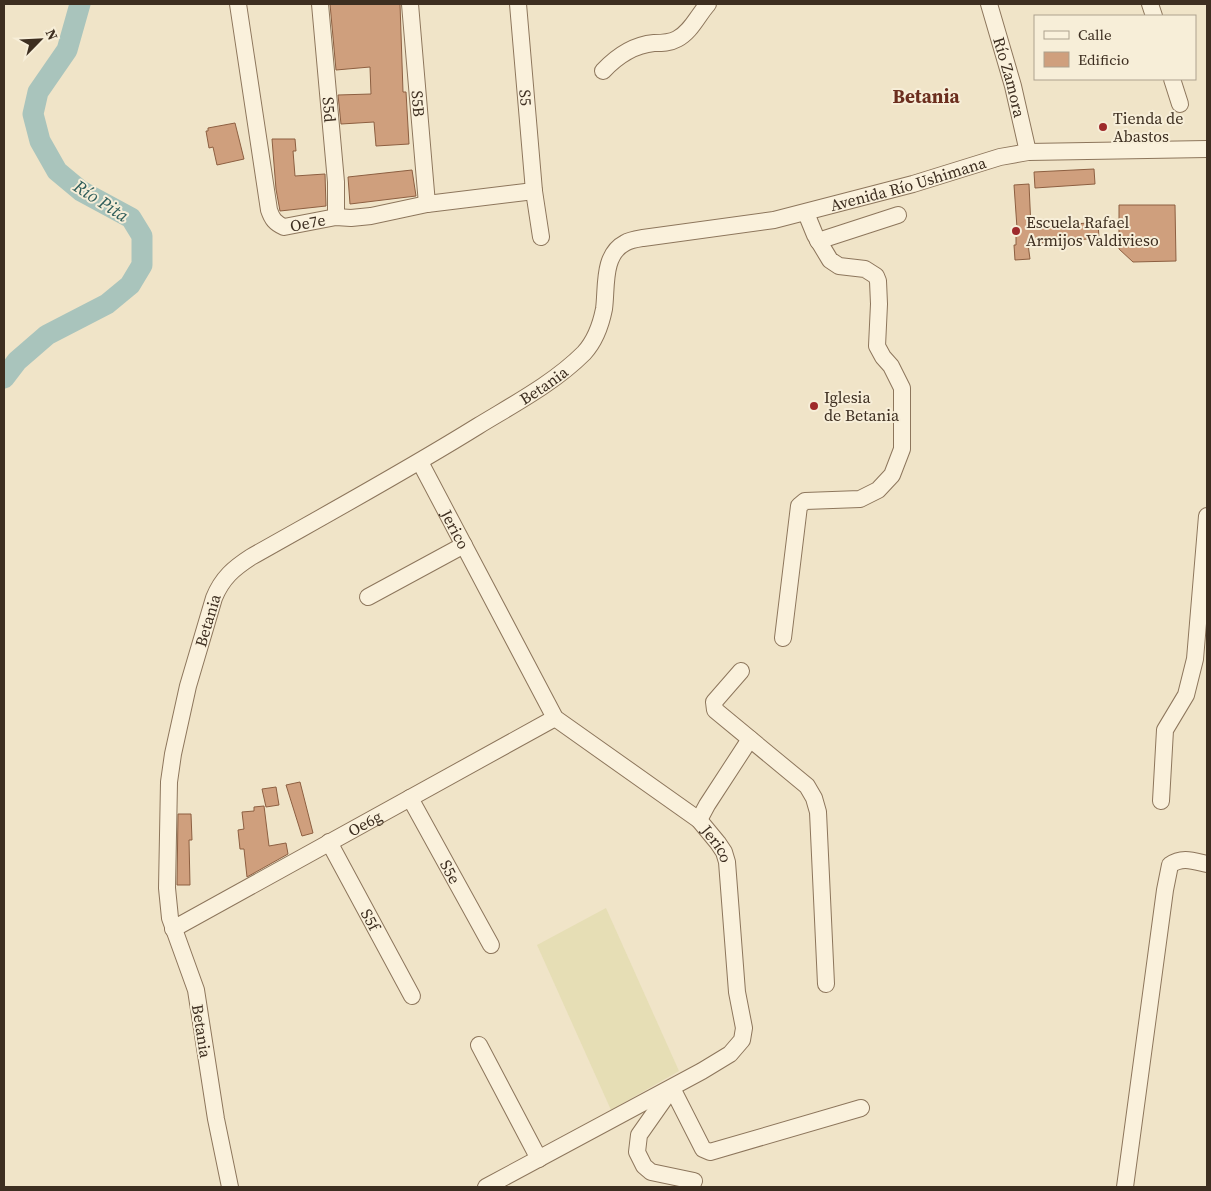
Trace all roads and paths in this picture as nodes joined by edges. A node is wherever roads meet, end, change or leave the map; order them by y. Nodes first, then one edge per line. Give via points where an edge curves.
1 (238, 4) edge
2 (320, 4) edge
3 (410, 4) edge
4 (518, 4) edge
5 (708, 4) edge
6 (990, 4) edge
7 (603, 71) dead end
8 (1172, 80) edge
9 (1180, 104) dead end
10 (1207, 149) edge
11 (1028, 152) junction
12 (534, 191) junction
13 (427, 204) junction
14 (806, 213) junction
15 (898, 215) dead end
16 (336, 217) junction
17 (541, 237) dead end
18 (818, 241) junction
19 (614, 252) joint
20 (420, 462) junction
21 (1207, 516) edge
22 (464, 545) junction
23 (1204, 583) edge
24 (368, 597) dead end
25 (783, 638) dead end
26 (741, 671) dead end
27 (555, 718) junction
28 (750, 739) junction
29 (410, 798) junction
30 (1161, 802) dead end
31 (699, 820) junction
32 (329, 842) junction
33 (1207, 864) edge
34 (173, 929) junction
35 (491, 945) dead end
36 (826, 984) dead end
37 (412, 996) dead end
38 (479, 1046) dead end
39 (672, 1088) junction
40 (861, 1108) dead end
41 (539, 1159) junction
42 (694, 1181) dead end
43 (230, 1187) edge
44 (486, 1187) edge
45 (1125, 1187) edge

1 - 16 street, Oe7e via 272,220 284,227
2 - 16 street, S5d via 336,182
3 - 13 street, S5B
4 - 12 street, S5
5 - 7 street via 678,39 646,44 628,51
6 - 11 street, Río Zamora
8 - 9 street
10 - 11 street, Avenida Río Ushimana
11 - 14 street, Avenida Río Ushimana via 1000,157
12 - 13 street, Oe7e
12 - 17 street, S5
13 - 16 street, Oe7e via 371,216
14 - 18 street
14 - 19 street, Avenida Río Ushimana via 765,222 636,239 624,243
15 - 18 street
18 - 25 street via 834,264 865,268 876,276 879,304 877,346 892,366 902,388 902,449 892,475 878,490 860,499 806,501 799,506
19 - 20 street, Betania via 606,280 601,321 585,351 536,390
20 - 22 street, Jerico
20 - 34 street, Betania via 252,557 232,570 219,585 188,686 172,754 166,888
21 - 23 street
22 - 24 street
22 - 27 street, Jerico
23 - 30 street via 1195,659 1186,694 1166,730
26 - 28 street via 714,702 715,710
27 - 29 street, Oe6g
27 - 31 street, Jerico
28 - 31 street
28 - 36 street via 806,786 814,798 818,812
29 - 32 street, Oe6g
29 - 35 street, S5e
31 - 39 street, Jerico via 718,843 727,862 737,992 744,1033 730,1054
32 - 34 street, Oe6g
32 - 37 street, S5f
33 - 45 street via 1182,860 1170,865
34 - 43 street, Betania via 196,990
38 - 41 street
39 - 40 street via 703,1149 710,1152
39 - 41 street, Jerico
39 - 42 street via 639,1135 638,1152 644,1166 651,1172
41 - 44 street, Jerico

